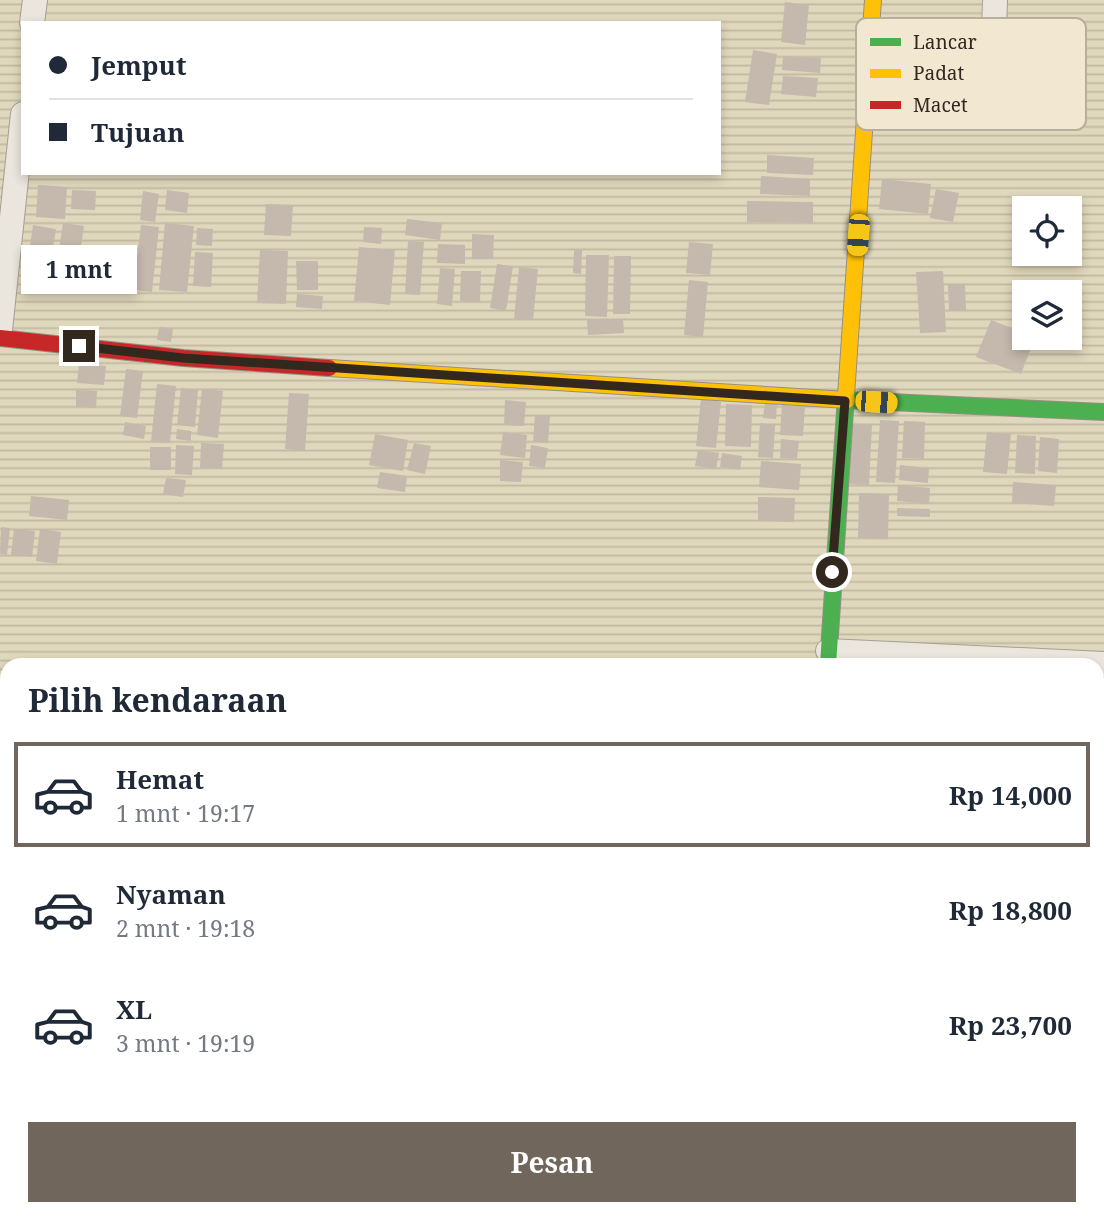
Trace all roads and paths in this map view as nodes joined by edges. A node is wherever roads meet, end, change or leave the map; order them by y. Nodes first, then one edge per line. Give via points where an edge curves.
1 (35, 0) edge
2 (873, 0) edge
3 (995, 0) edge
4 (872, 18) edge
5 (994, 18) edge
6 (32, 21) edge
7 (864, 130) edge
8 (21, 133) edge
9 (0, 330) edge
10 (0, 338) edge
11 (845, 401) junction
12 (1104, 412) edge
13 (828, 658) edge

1 - 6 street
2 - 4 street
3 - 5 street
7 - 11 street
8 - 9 street
10 - 11 street via 183,358
11 - 12 street
11 - 13 street

